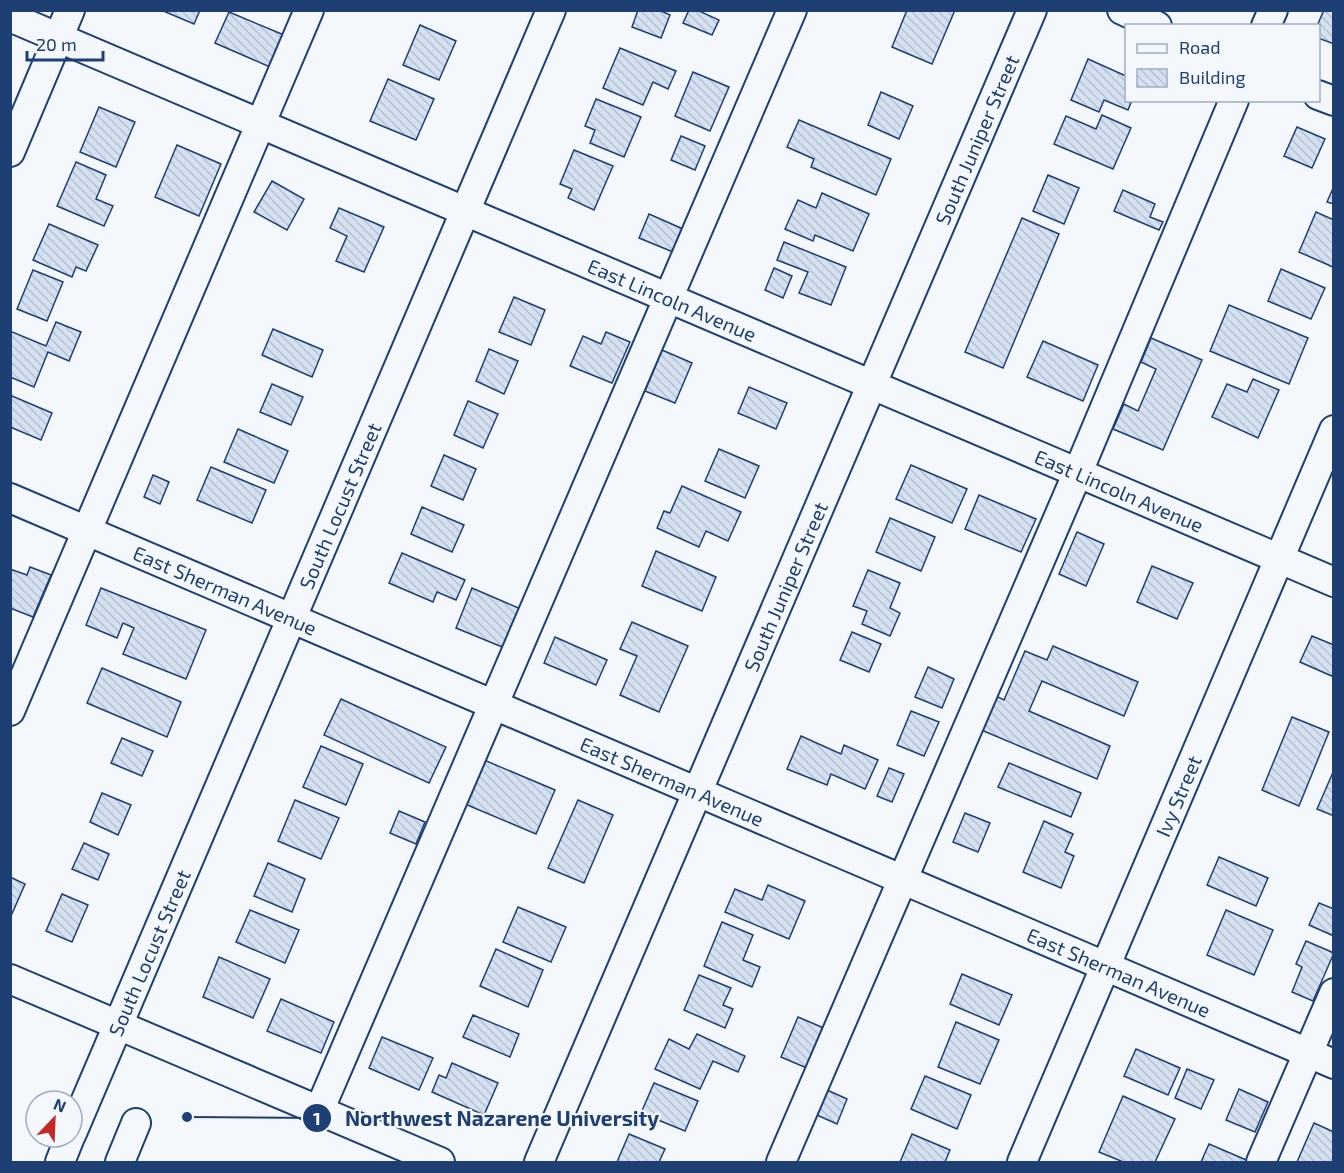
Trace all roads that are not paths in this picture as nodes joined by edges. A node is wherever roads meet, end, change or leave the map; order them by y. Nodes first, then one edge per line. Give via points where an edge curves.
1 (70, 10) edge
2 (309, 10) edge
3 (551, 10) edge
4 (792, 10) edge
5 (1032, 10) edge
6 (1122, 10) edge
7 (1273, 10) edge
8 (10, 17) edge
9 (1153, 24) edge
10 (1267, 24) edge
11 (59, 37) junction
12 (1233, 102) edge
13 (260, 123) junction
14 (10, 152) edge
15 (465, 211) junction
16 (669, 298) junction
17 (872, 385) junction
18 (1334, 430) edge
19 (1077, 472) junction
20 (10, 498) edge
21 (88, 531) junction
22 (1279, 558) junction
23 (1334, 582) edge
24 (291, 618) junction
25 (494, 705) junction
26 (10, 711) edge
27 (698, 792) junction
28 (902, 879) junction
29 (1106, 967) junction
30 (10, 979) edge
31 (1334, 993) edge
32 (118, 1025) junction
33 (1321, 1059) edge
34 (84, 1105) edge
35 (319, 1111) junction
36 (136, 1123) dead end
37 (422, 1159) edge
38 (120, 1162) edge
39 (539, 1162) edge
40 (781, 1162) edge
41 (1022, 1162) edge
42 (1261, 1162) edge

1 - 11 street
2 - 13 street
3 - 15 street, South Locust Street
4 - 16 street
5 - 17 street, South Juniper Street
6 - 9 street
7 - 10 street
8 - 11 street, East Lincoln Avenue
11 - 13 street, East Lincoln Avenue
11 - 14 street
12 - 19 street
13 - 15 street, East Lincoln Avenue
13 - 21 street
15 - 16 street, East Lincoln Avenue
15 - 24 street, South Locust Street
16 - 17 street, East Lincoln Avenue
16 - 25 street
17 - 19 street, East Lincoln Avenue
17 - 27 street, South Juniper Street
18 - 22 street, Ivy Street
19 - 22 street, East Lincoln Avenue
19 - 28 street
20 - 21 street, East Sherman Avenue
21 - 24 street, East Sherman Avenue
21 - 26 street
22 - 23 street, East Lincoln Avenue
22 - 29 street, Ivy Street
24 - 25 street, East Sherman Avenue
24 - 32 street, South Locust Street
25 - 27 street, East Sherman Avenue
25 - 35 street
27 - 28 street, East Sherman Avenue
27 - 39 street, South Juniper Street
28 - 29 street, East Sherman Avenue
28 - 40 street
29 - 33 street, East Sherman Avenue
29 - 41 street, Ivy Street
30 - 32 street
31 - 33 street
32 - 34 street, South Locust Street
32 - 35 street
33 - 42 street
35 - 37 street
36 - 38 street

